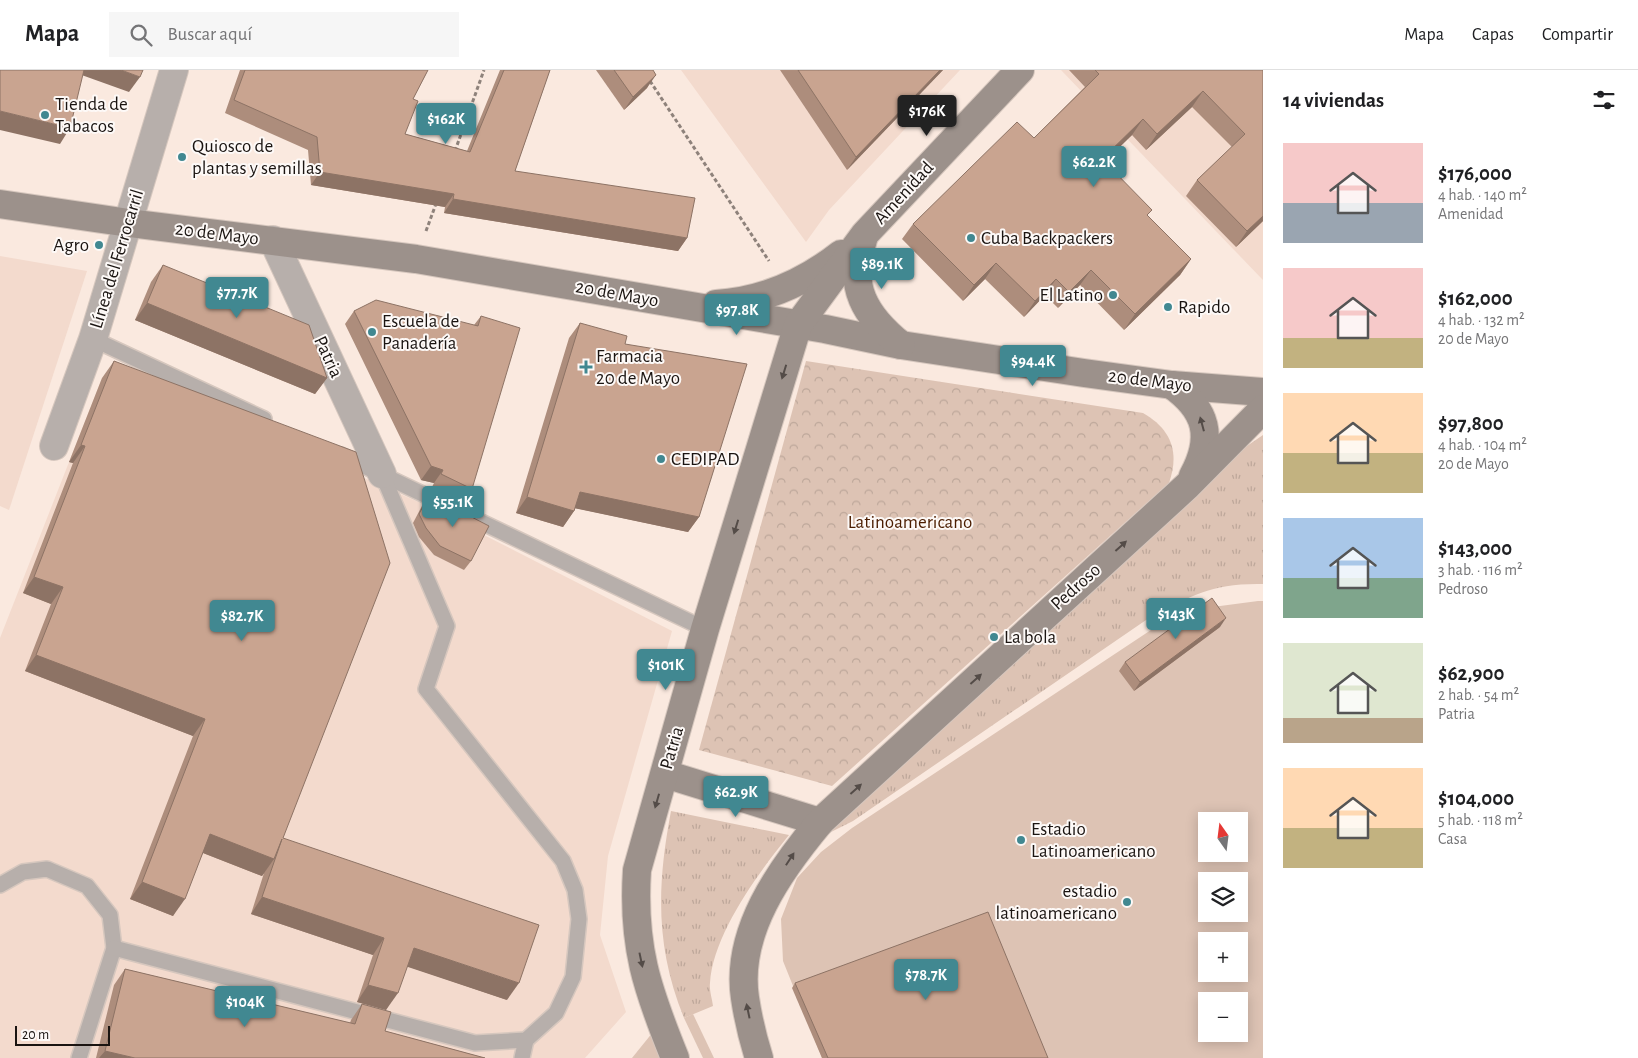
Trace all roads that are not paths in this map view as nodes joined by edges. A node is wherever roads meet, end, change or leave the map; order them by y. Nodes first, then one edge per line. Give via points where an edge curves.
1 (174, 70) edge
2 (1020, 70) edge
3 (0, 204) edge
4 (128, 224) junction
5 (865, 234) junction
6 (273, 240) junction
7 (684, 305) junction
8 (798, 325) junction
9 (93, 340) junction
10 (901, 345) junction
11 (1172, 385) junction
12 (1263, 392) edge
13 (1263, 409) edge
14 (274, 424) edge
15 (54, 446) dead end
16 (328, 449) edge
17 (382, 474) junction
18 (1187, 486) junction
19 (705, 629) junction
20 (664, 774) junction
21 (820, 822) junction
22 (0, 885) edge
23 (114, 948) junction
24 (526, 1040) junction
25 (79, 1058) edge
26 (522, 1058) edge
27 (675, 1058) edge
28 (759, 1058) edge

1 - 4 street, Línea del Ferrocarril
2 - 5 street, Amenidad
3 - 4 street, 20 de Mayo
4 - 6 street, 20 de Mayo
4 - 9 street, Línea del Ferrocarril
5 - 7 street via 809,277 787,288 733,302
5 - 8 street, Amenidad
5 - 10 street via 857,263 861,296 868,313
6 - 7 street, 20 de Mayo via 416,260
6 - 17 street, Patria
7 - 8 street, 20 de Mayo
8 - 10 street, 20 de Mayo
8 -> 19 street, Patria
9 - 14 lane
9 - 15 street, Línea del Ferrocarril
10 - 11 street, 20 de Mayo
11 - 12 street, 20 de Mayo
18 -> 11 street via 1204,452 1203,425 1194,404
13 - 18 street, Pedroso
16 - 17 lane
17 - 19 lane
17 - 24 lane via 447,626 426,689 563,861 576,890 579,919 573,977 556,1013
21 -> 18 street, Pedroso
19 - 20 street, Patria
20 - 21 street
20 -> 27 street, Patria via 637,870 635,903 638,947 646,980
28 -> 21 street via 745,997 749,939 779,877
22 - 23 lane via 23,872 47,869 87,886 110,915
23 - 24 lane via 475,1043
23 - 25 lane
24 - 26 lane

